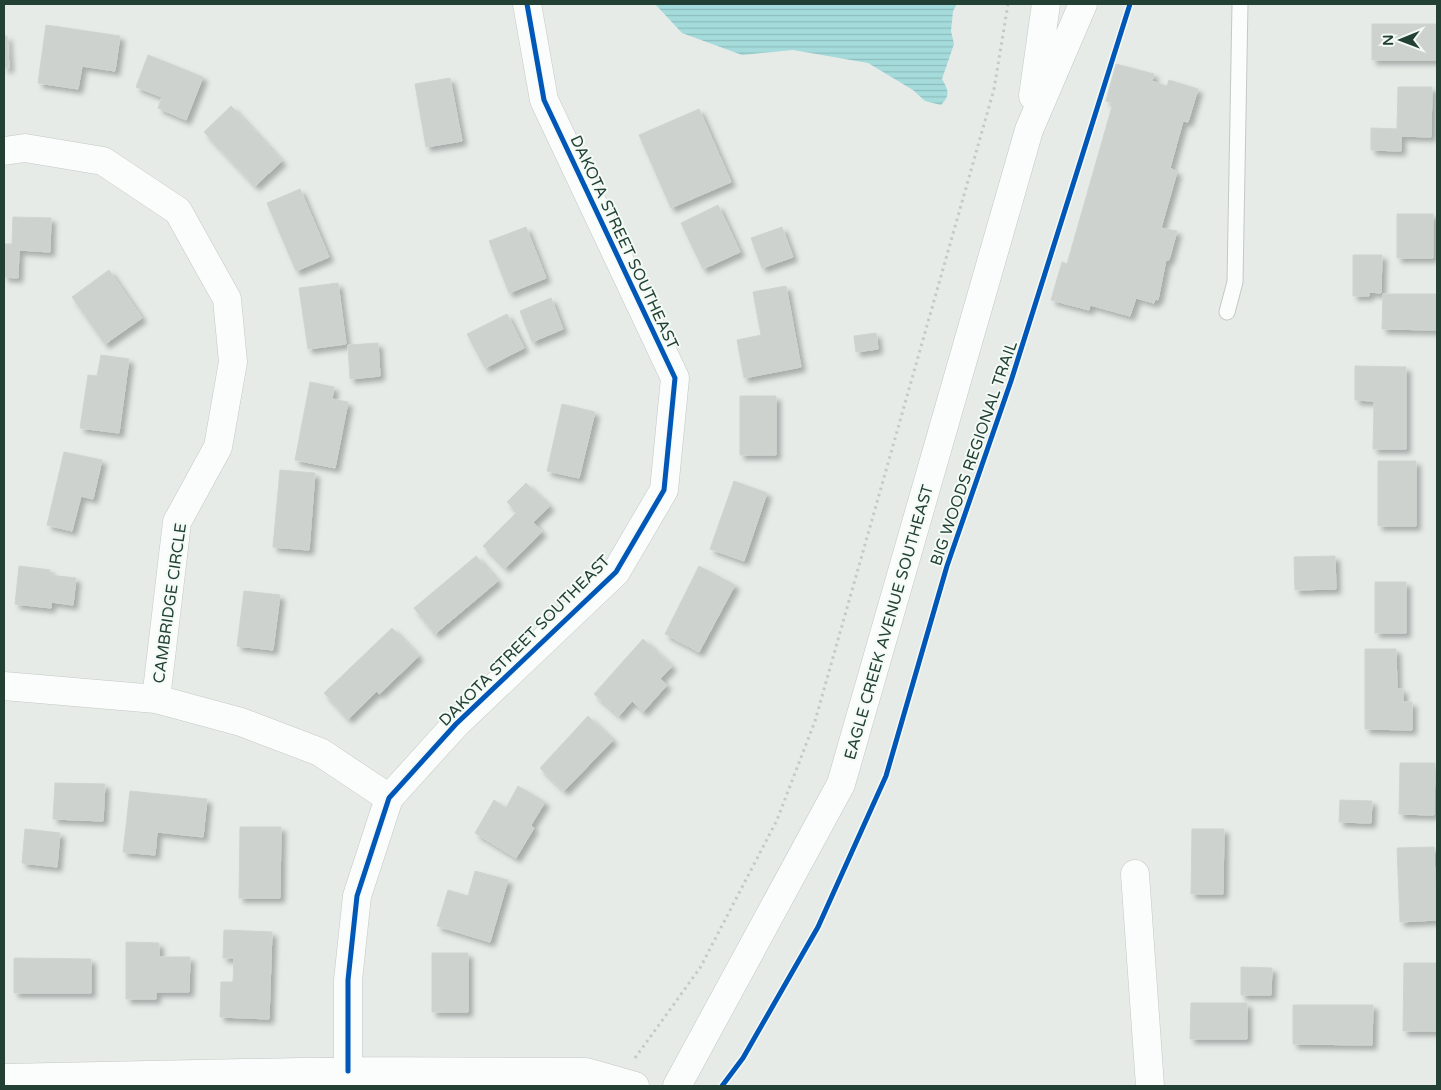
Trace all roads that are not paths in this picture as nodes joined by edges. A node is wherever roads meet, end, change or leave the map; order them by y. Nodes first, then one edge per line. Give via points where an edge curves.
1 (527, 4) edge
2 (1046, 4) edge
3 (1083, 4) edge
4 (1240, 4) edge
5 (1029, 130) junction
6 (4, 151) edge
7 (1226, 312) dead end
8 (4, 686) edge
9 (156, 699) junction
10 (389, 798) junction
11 (1135, 874) dead end
12 (348, 1071) junction
13 (4, 1078) edge
14 (627, 1084) edge
15 (677, 1086) edge
16 (1150, 1086) edge

1 - 10 street, DAKOTA STREET SOUTHEAST via 544,100 675,378 664,490 616,572 456,724
2 - 5 street, EAGLE CREEK AVENUE SOUTHEAST
3 - 5 street, EAGLE CREEK AVENUE SOUTHEAST
4 - 7 lane via 1235,282
5 - 15 street, EAGLE CREEK AVENUE SOUTHEAST via 841,784
6 - 9 street, CAMBRIDGE CIRCLE via 25,148 103,161 178,212 227,299 233,362 218,447 177,522
8 - 9 street
9 - 10 street via 241,722 320,752
10 - 12 street, DAKOTA STREET SOUTHEAST via 357,896 348,980
11 - 16 street
12 - 13 street
12 - 14 street via 586,1072

